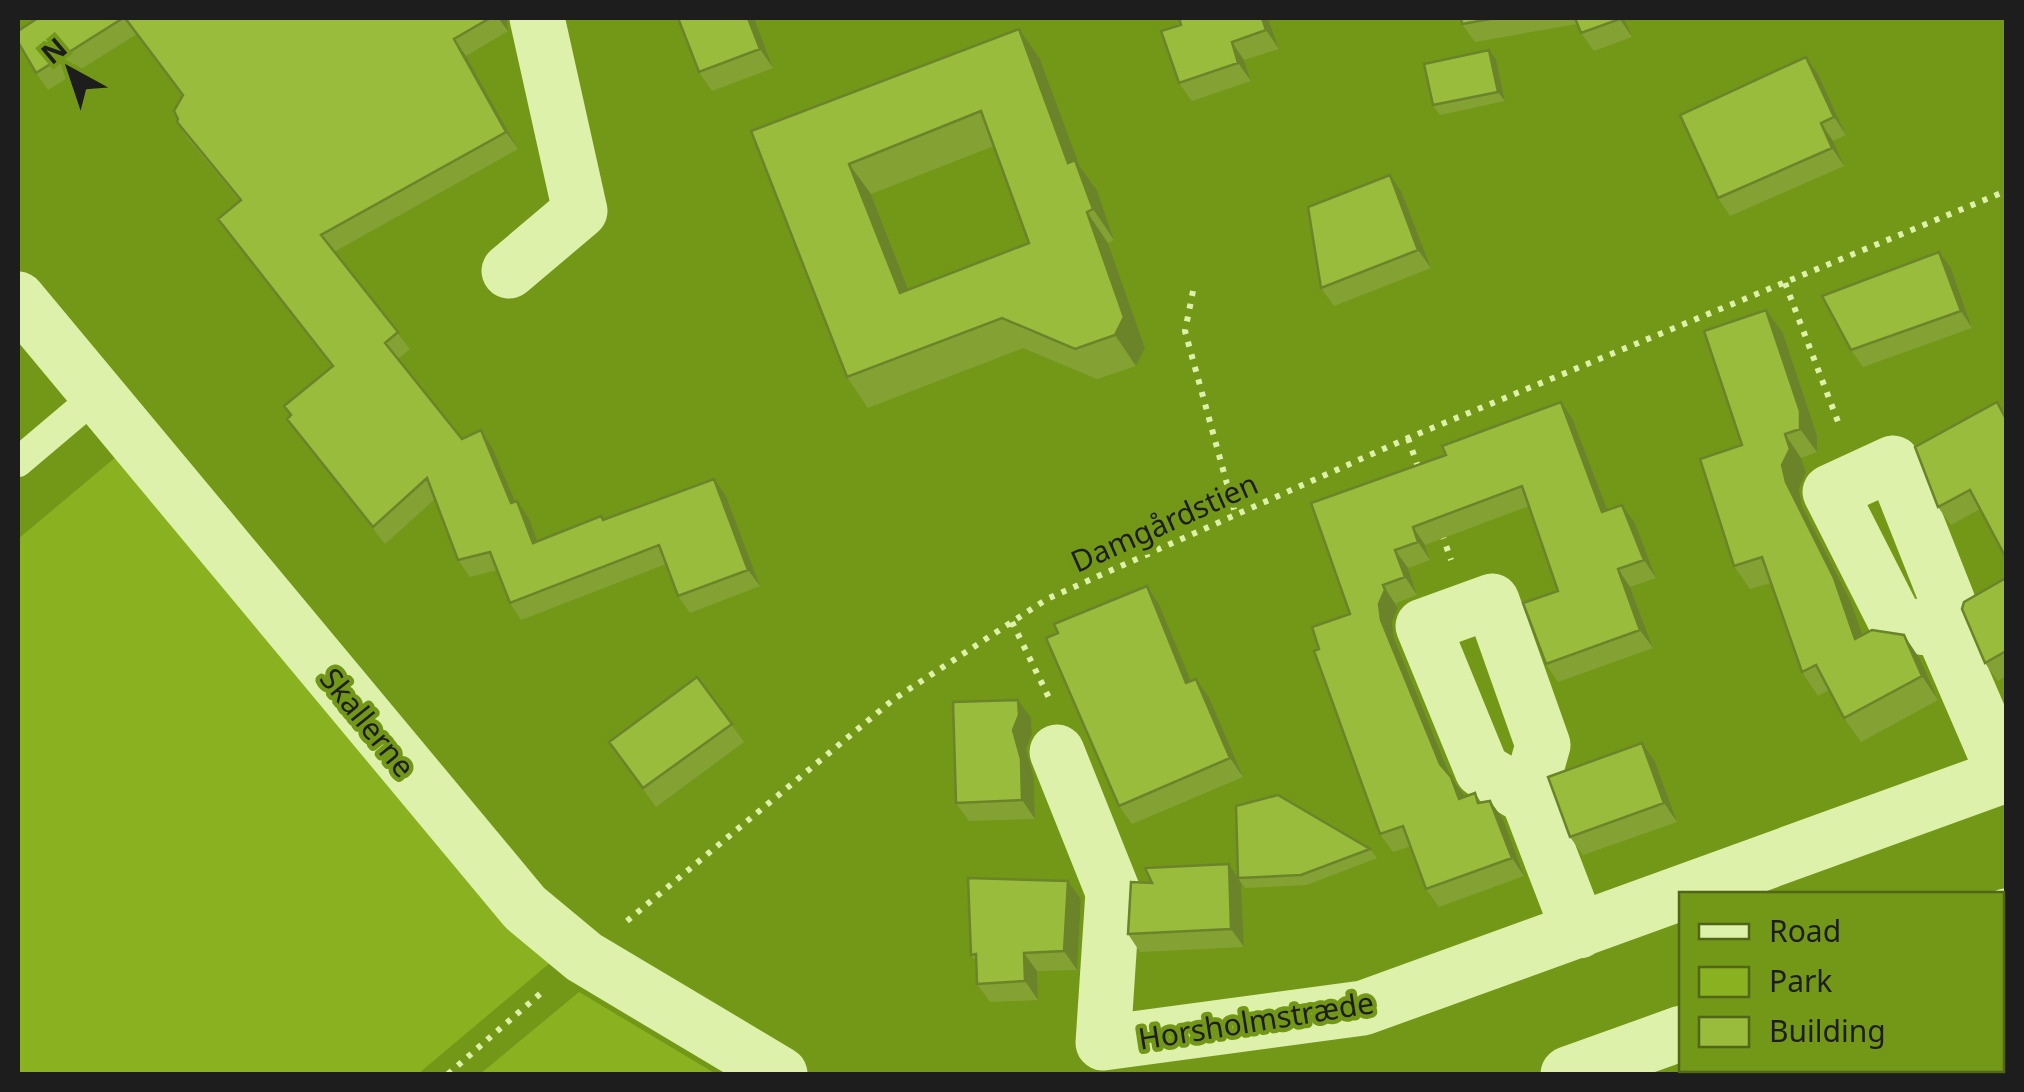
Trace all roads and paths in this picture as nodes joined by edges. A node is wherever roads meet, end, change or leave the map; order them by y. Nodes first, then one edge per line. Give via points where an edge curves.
1 (537, 18) edge
2 (2006, 191) edge
3 (509, 271) dead end
4 (1786, 283) junction
5 (1193, 291) dead end
6 (18, 299) edge
7 (96, 396) junction
8 (1408, 438) junction
9 (18, 462) edge
10 (1420, 472) edge
11 (1860, 478) joint
12 (1235, 513) junction
13 (1438, 524) edge
14 (1468, 609) joint
15 (1012, 622) junction
16 (1057, 752) joint
17 (2006, 776) edge
18 (1684, 892) edge
19 (1679, 894) edge
20 (1579, 930) junction
21 (584, 957) junction
22 (1679, 1034) edge
23 (448, 1074) edge
24 (780, 1074) edge
25 (1568, 1074) edge

1 - 3 street via 580,211
2 - 4 path, Damgårdstien
4 - 8 path, Damgårdstien
4 - 11 path
5 - 12 path via 1185,331
6 - 7 street, Skallerne
7 - 9 lane
7 - 21 street, Skallerne via 526,908
8 - 10 path
8 - 12 path, Damgårdstien
11 - 17 street, Horsholmstræde via 1893,463 1948,602 1942,630
12 - 15 path, Damgårdstien
13 - 14 path
14 - 20 street via 1492,601 1543,745 1528,798
15 - 16 path via 1065,731
15 - 21 path, Damgårdstien via 894,699
16 - 20 street, Horsholmstræde via 1112,892 1103,1044 1363,1008
17 - 18 street, Horsholmstræde
19 - 20 street, Horsholmstræde
21 - 23 path, Damgårdstien
21 - 24 street, Skallerne
22 - 25 street

